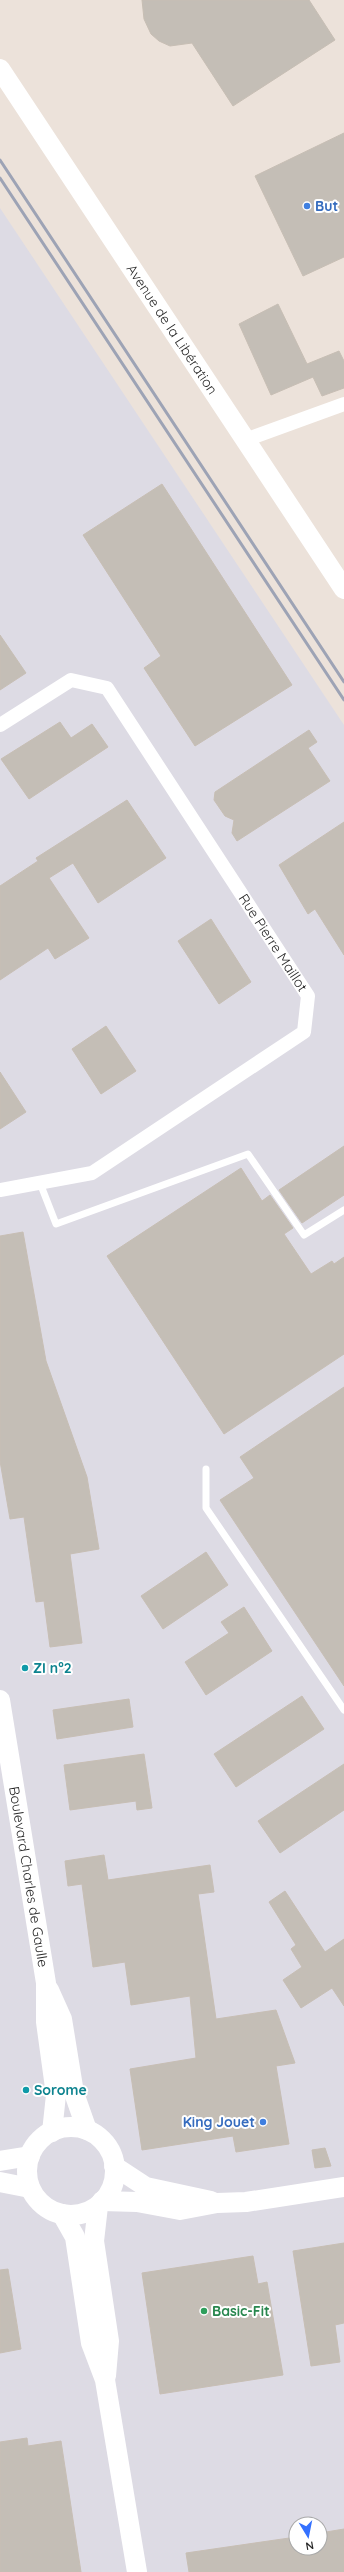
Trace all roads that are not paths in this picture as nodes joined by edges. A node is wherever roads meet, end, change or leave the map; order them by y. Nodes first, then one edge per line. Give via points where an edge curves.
1 (0, 69) edge
2 (344, 404) edge
3 (245, 440) junction
4 (344, 589) edge
5 (0, 725) edge
6 (40, 1183) junction
7 (0, 1190) edge
8 (344, 1210) edge
9 (206, 1468) dead end
10 (0, 1700) edge
11 (344, 1710) edge
12 (46, 1982) junction
13 (88, 2130) junction
14 (52, 2132) junction
15 (30, 2156) junction
16 (0, 2161) edge
17 (114, 2166) junction
18 (0, 2182) edge
19 (344, 2187) edge
20 (30, 2188) junction
21 (217, 2203) junction
22 (100, 2204) junction
23 (62, 2214) junction
24 (105, 2380) junction
25 (137, 2572) edge

1 - 3 street, Avenue de la Libération
2 - 3 street
3 - 4 street, Avenue de la Libération
5 - 6 street, Rue Pierre Maillot via 71,680 107,688 308,996 304,1032 92,1173
6 - 7 street, Rue Pierre Maillot
6 - 8 lane via 56,1224 248,1154 304,1235
9 - 11 lane via 206,1508
10 - 12 street, Boulevard Charles de Gaulle
12 - 13 street, Boulevard Charles de Gaulle via 62,2019 74,2093
12 - 14 street, Boulevard Charles de Gaulle via 46,2022 56,2095
13 - 14 street via 74,2127
13 - 17 street via 107,2146
14 - 15 street via 37,2144
15 - 16 street
15 - 20 street
17 - 21 street via 146,2187
17 - 22 street via 113,2184
18 - 20 street
19 - 21 street via 246,2202
20 - 23 street via 47,2208
21 - 22 street via 180,2210 137,2202
22 - 23 street via 86,2212
22 - 24 street via 94,2241 109,2341
23 - 24 street via 75,2237 91,2343
24 - 25 street

